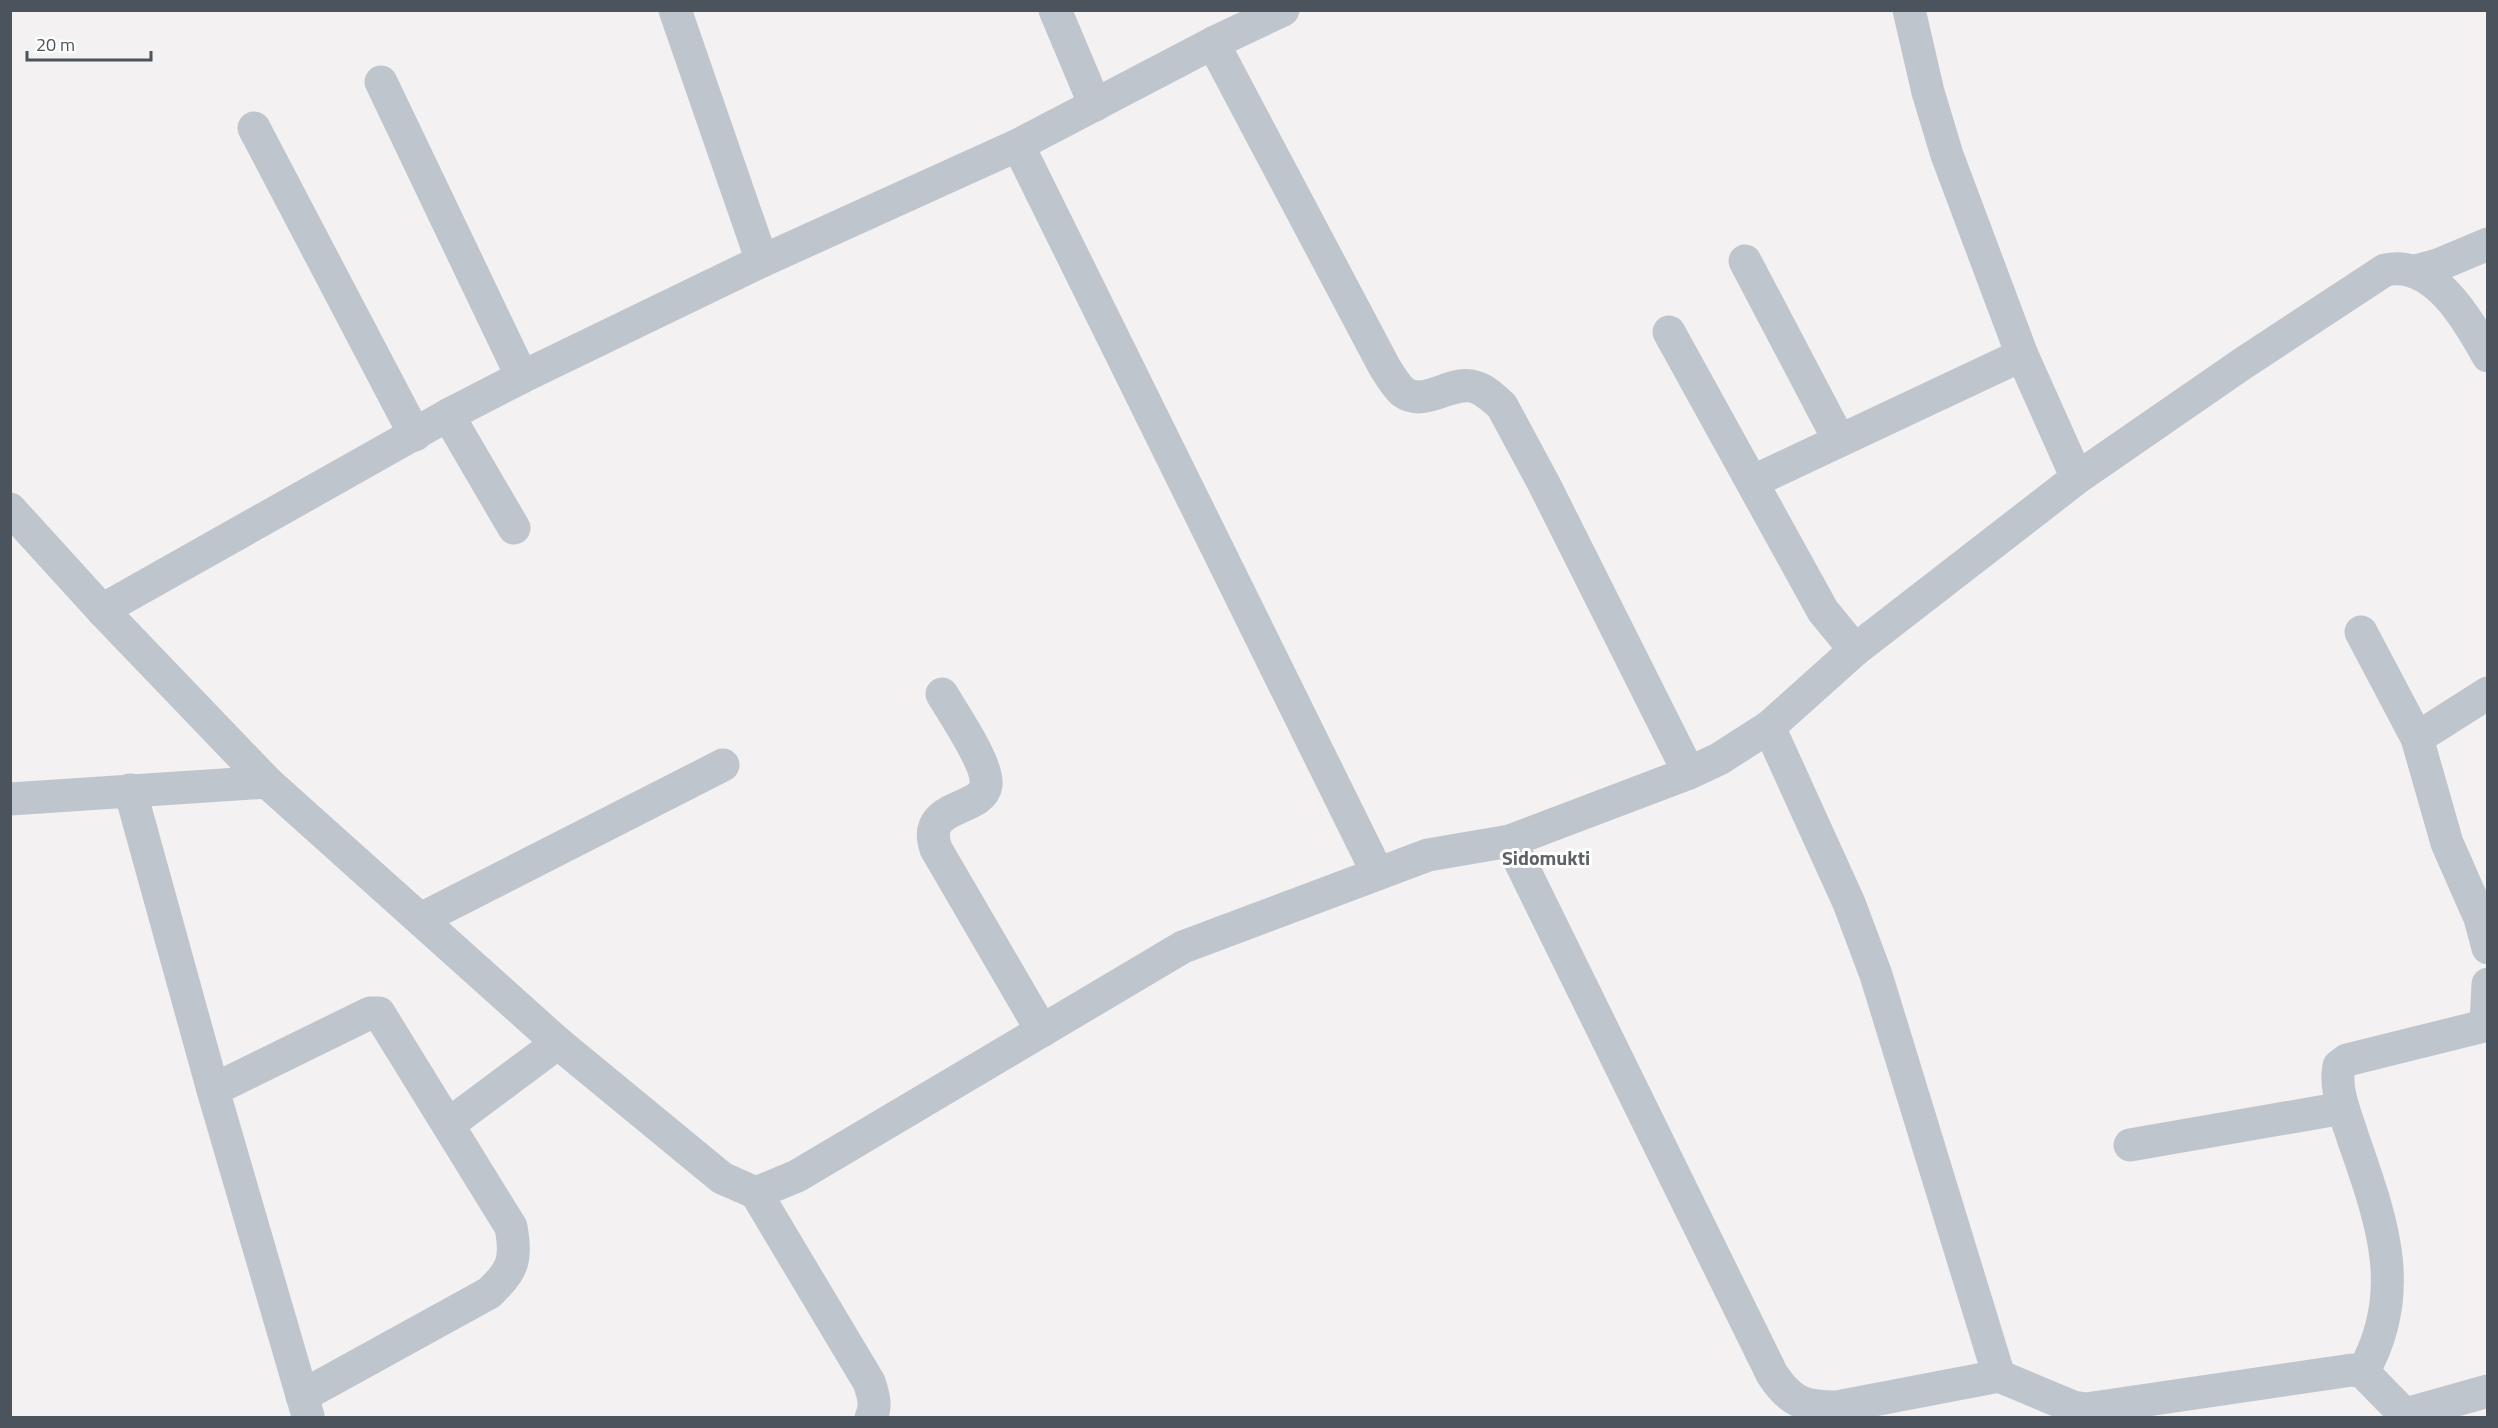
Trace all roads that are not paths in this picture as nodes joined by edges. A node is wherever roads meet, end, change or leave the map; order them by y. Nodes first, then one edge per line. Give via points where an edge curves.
1 (675, 10) edge
2 (1055, 10) edge
3 (1283, 10) edge
4 (1910, 10) edge
5 (1213, 43) junction
6 (381, 82) dead end
7 (1095, 105) junction
8 (254, 129) dead end
9 (1018, 145) junction
10 (2487, 244) edge
11 (762, 261) junction
12 (1746, 261) dead end
13 (2416, 271) junction
14 (1670, 332) dead end
15 (2022, 355) junction
16 (2487, 356) edge
17 (522, 377) junction
18 (448, 415) junction
19 (415, 435) junction
20 (1839, 440) junction
21 (2077, 478) junction
22 (1752, 482) junction
23 (10, 509) edge
24 (514, 528) dead end
25 (102, 610) junction
26 (2361, 632) dead end
27 (1855, 650) junction
28 (2487, 693) edge
29 (942, 694) dead end
30 (1769, 727) junction
31 (2417, 738) junction
32 (723, 765) dead end
33 (1689, 773) junction
34 (267, 782) junction
35 (130, 790) junction
36 (10, 799) edge
37 (1510, 841) junction
38 (1377, 872) junction
39 (421, 919) junction
40 (2487, 948) edge
41 (2487, 984) edge
42 (2487, 1025) edge
43 (1042, 1031) junction
44 (558, 1042) junction
45 (213, 1090) junction
46 (2343, 1108) junction
47 (449, 1124) junction
48 (2130, 1145) dead end
49 (756, 1193) junction
50 (2363, 1372) junction
51 (1999, 1376) junction
52 (2487, 1391) edge
53 (305, 1407) edge
54 (1818, 1412) edge
55 (2407, 1416) edge
56 (871, 1418) edge

1 - 11 street
2 - 7 street
3 - 5 street
4 - 15 street via 1937,128
5 - 7 street
5 - 33 street via 1395,384 1414,397 1474,386 1492,397 1505,412
6 - 17 street
7 - 9 street
8 - 19 street
9 - 11 street
9 - 38 street
10 - 13 street
11 - 17 street
12 - 20 street
13 - 16 street via 2461,311
13 - 21 street via 2385,270
14 - 22 street
15 - 20 street
15 - 21 street
17 - 18 street
18 - 19 street
18 - 24 street
19 - 25 street
20 - 22 street
21 - 27 street
22 - 27 street via 1823,611
23 - 25 street
25 - 34 street
26 - 31 street
27 - 30 street
28 - 31 street
29 - 43 street via 982,764 986,785 982,794 942,817 933,830 932,840
30 - 33 street
30 - 51 street via 1849,903 1872,966
31 - 40 street via 2447,843 2480,918
32 - 39 street
33 - 37 street
34 - 35 street
34 - 39 street
35 - 36 street
35 - 45 street
37 - 38 street via 1428,855
37 - 54 street via 1772,1374 1792,1399
38 - 43 street via 1183,947
39 - 44 street
41 - 42 street
42 - 46 street via 2342,1063 2337,1073
43 - 49 street via 797,1176
44 - 47 street
44 - 49 street via 722,1178
45 - 47 street via 376,1013 382,1015
45 - 53 street
46 - 48 street
46 - 50 street via 2377,1205 2387,1254 2384,1314 2375,1351
47 - 53 street via 511,1227 514,1254 506,1278 489,1293
49 - 56 street via 868,1382 874,1397
50 - 51 street via 2352,1370 2086,1409
50 - 55 street
51 - 54 street
52 - 55 street

